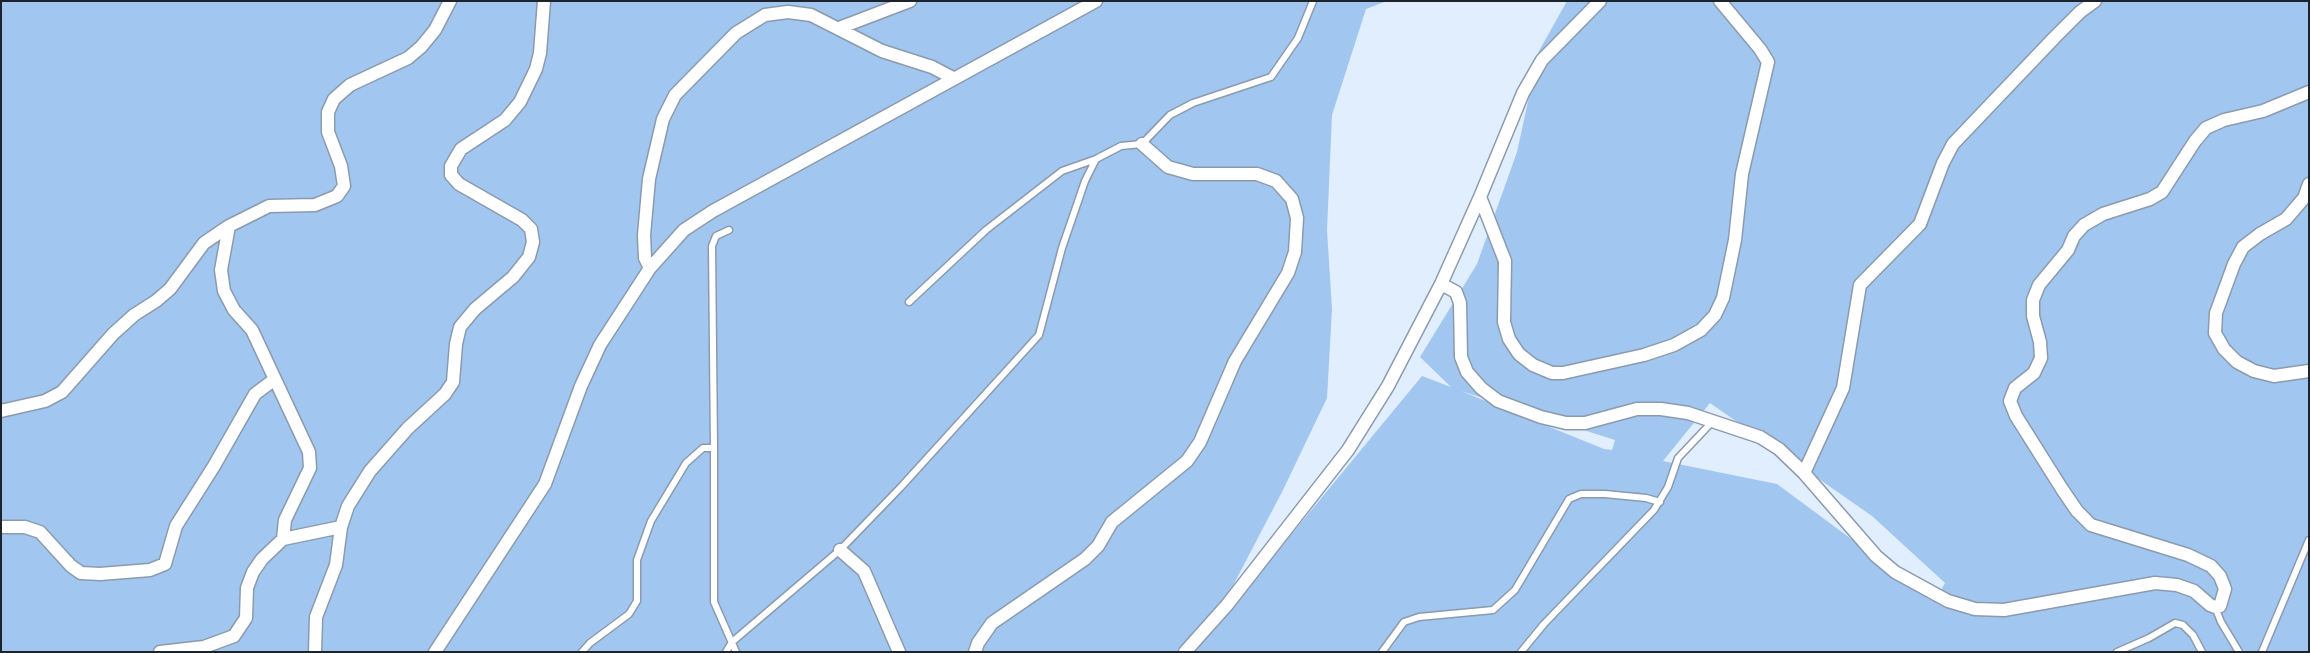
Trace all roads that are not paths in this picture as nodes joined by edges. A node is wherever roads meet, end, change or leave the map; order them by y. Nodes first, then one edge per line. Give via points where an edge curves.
1 (450, 1) edge
2 (544, 1) edge
3 (910, 1) edge
4 (1096, 1) edge
5 (1313, 1) edge
6 (1600, 1) edge
7 (1720, 1) edge
8 (2095, 1) edge
9 (839, 28) junction
10 (953, 78) junction
11 (2309, 92) edge
12 (1142, 144) junction
13 (1096, 159) junction
14 (2309, 184) edge
15 (1480, 197) junction
16 (229, 226) junction
17 (728, 230) dead end
18 (650, 268) junction
19 (1440, 284) junction
20 (909, 302) dead end
21 (2309, 371) edge
22 (275, 379) junction
23 (1, 411) edge
24 (1714, 420) junction
25 (714, 448) junction
26 (1804, 473) junction
27 (1660, 502) junction
28 (1, 528) edge
29 (341, 528) junction
30 (283, 539) junction
31 (2309, 540) edge
32 (840, 550) junction
33 (2215, 607) junction
34 (732, 642) junction
35 (160, 652) edge
36 (315, 652) edge
37 (435, 652) edge
38 (582, 652) edge
39 (726, 652) edge
40 (736, 652) edge
41 (899, 652) edge
42 (976, 652) edge
43 (1184, 652) edge
44 (1382, 652) edge
45 (1521, 652) edge
46 (2117, 652) edge
47 (2202, 652) edge
48 (2239, 652) edge
49 (2262, 652) edge

1 - 16 street via 422,47 408,58 350,85 334,99 328,112 328,132 341,166 344,186 337,196 315,205 269,206
2 - 29 street via 540,53 520,102 505,120 461,149 451,166 458,184 522,220 531,229 533,242 529,257 513,277 475,309 460,327 453,382 370,472 348,506
3 - 9 street
4 - 10 street
5 - 12 lane via 1298,38 1271,77 1193,103 1170,115
6 - 15 street via 1542,60 1523,93
7 - 15 street via 1768,62 1742,174 1735,240 1723,298 1715,316 1701,330 1674,345 1644,355 1563,373 1533,365 1519,354 1509,339 1504,322 1505,261
8 - 26 street via 2055,37 1953,144 1920,224 1860,285 1843,388
9 - 10 street via 882,51 932,67
9 - 18 street via 811,15 788,12 765,15 736,32 675,95 663,119 649,179 644,258
10 - 18 street via 713,211 684,230
11 - 33 street via 2263,111 2224,120 2206,128 2162,192 2103,214 2074,236 2068,250 2039,285 2033,300 2041,358 2034,373 2015,388 2010,401 2016,416 2084,518 2091,525 2188,555 2211,566 2225,589 2220,606
12 - 13 lane via 1121,146
12 - 42 street via 1168,167 1193,174 1257,174 1276,182 1292,199 1297,218 1298,233 1291,266 1235,361 1200,442 1187,461 1112,522 1098,546 1085,559 992,623 978,643
13 - 20 lane via 1062,171 986,230
13 - 32 lane via 1062,248 1039,335
14 - 21 street via 2304,198 2286,219 2243,248 2216,313 2215,333 2237,362 2254,371 2274,376
15 - 19 street
16 - 22 street via 221,270 224,291 234,310 252,330
16 - 23 street via 204,243 170,288 113,334 62,392 45,401
17 - 25 lane via 716,236 712,246
18 - 37 street via 600,345 581,386 545,484
19 - 24 street via 1456,292 1460,304 1461,357 1467,372 1498,401 1541,417 1566,422 1586,422 1637,410 1661,409
19 - 43 street via 1388,386 1348,450 1227,606
22 - 28 street via 255,394 176,526 165,564 150,570 81,573 40,532 25,527
22 - 30 street via 309,452 310,468 285,520
24 - 26 street via 1760,437 1779,449
24 - 27 lane via 1678,458
25 - 34 lane via 714,602
25 - 38 lane via 703,448 686,463 651,521 638,560 637,601 629,614
26 - 33 street via 1888,567 1948,601 1975,609 2004,610 2155,583 2194,591
27 - 44 lane via 1605,494 1581,494 1569,499 1515,590 1493,610 1419,617 1404,622
27 - 45 lane
29 - 30 street
29 - 36 street via 336,565 316,617
30 - 35 street via 253,572 247,588 246,618 234,636 204,647
31 - 49 lane
32 - 34 lane
32 - 41 street via 864,571
33 - 48 lane
34 - 39 lane
34 - 40 lane
46 - 47 lane via 2175,623 2183,625 2193,635

